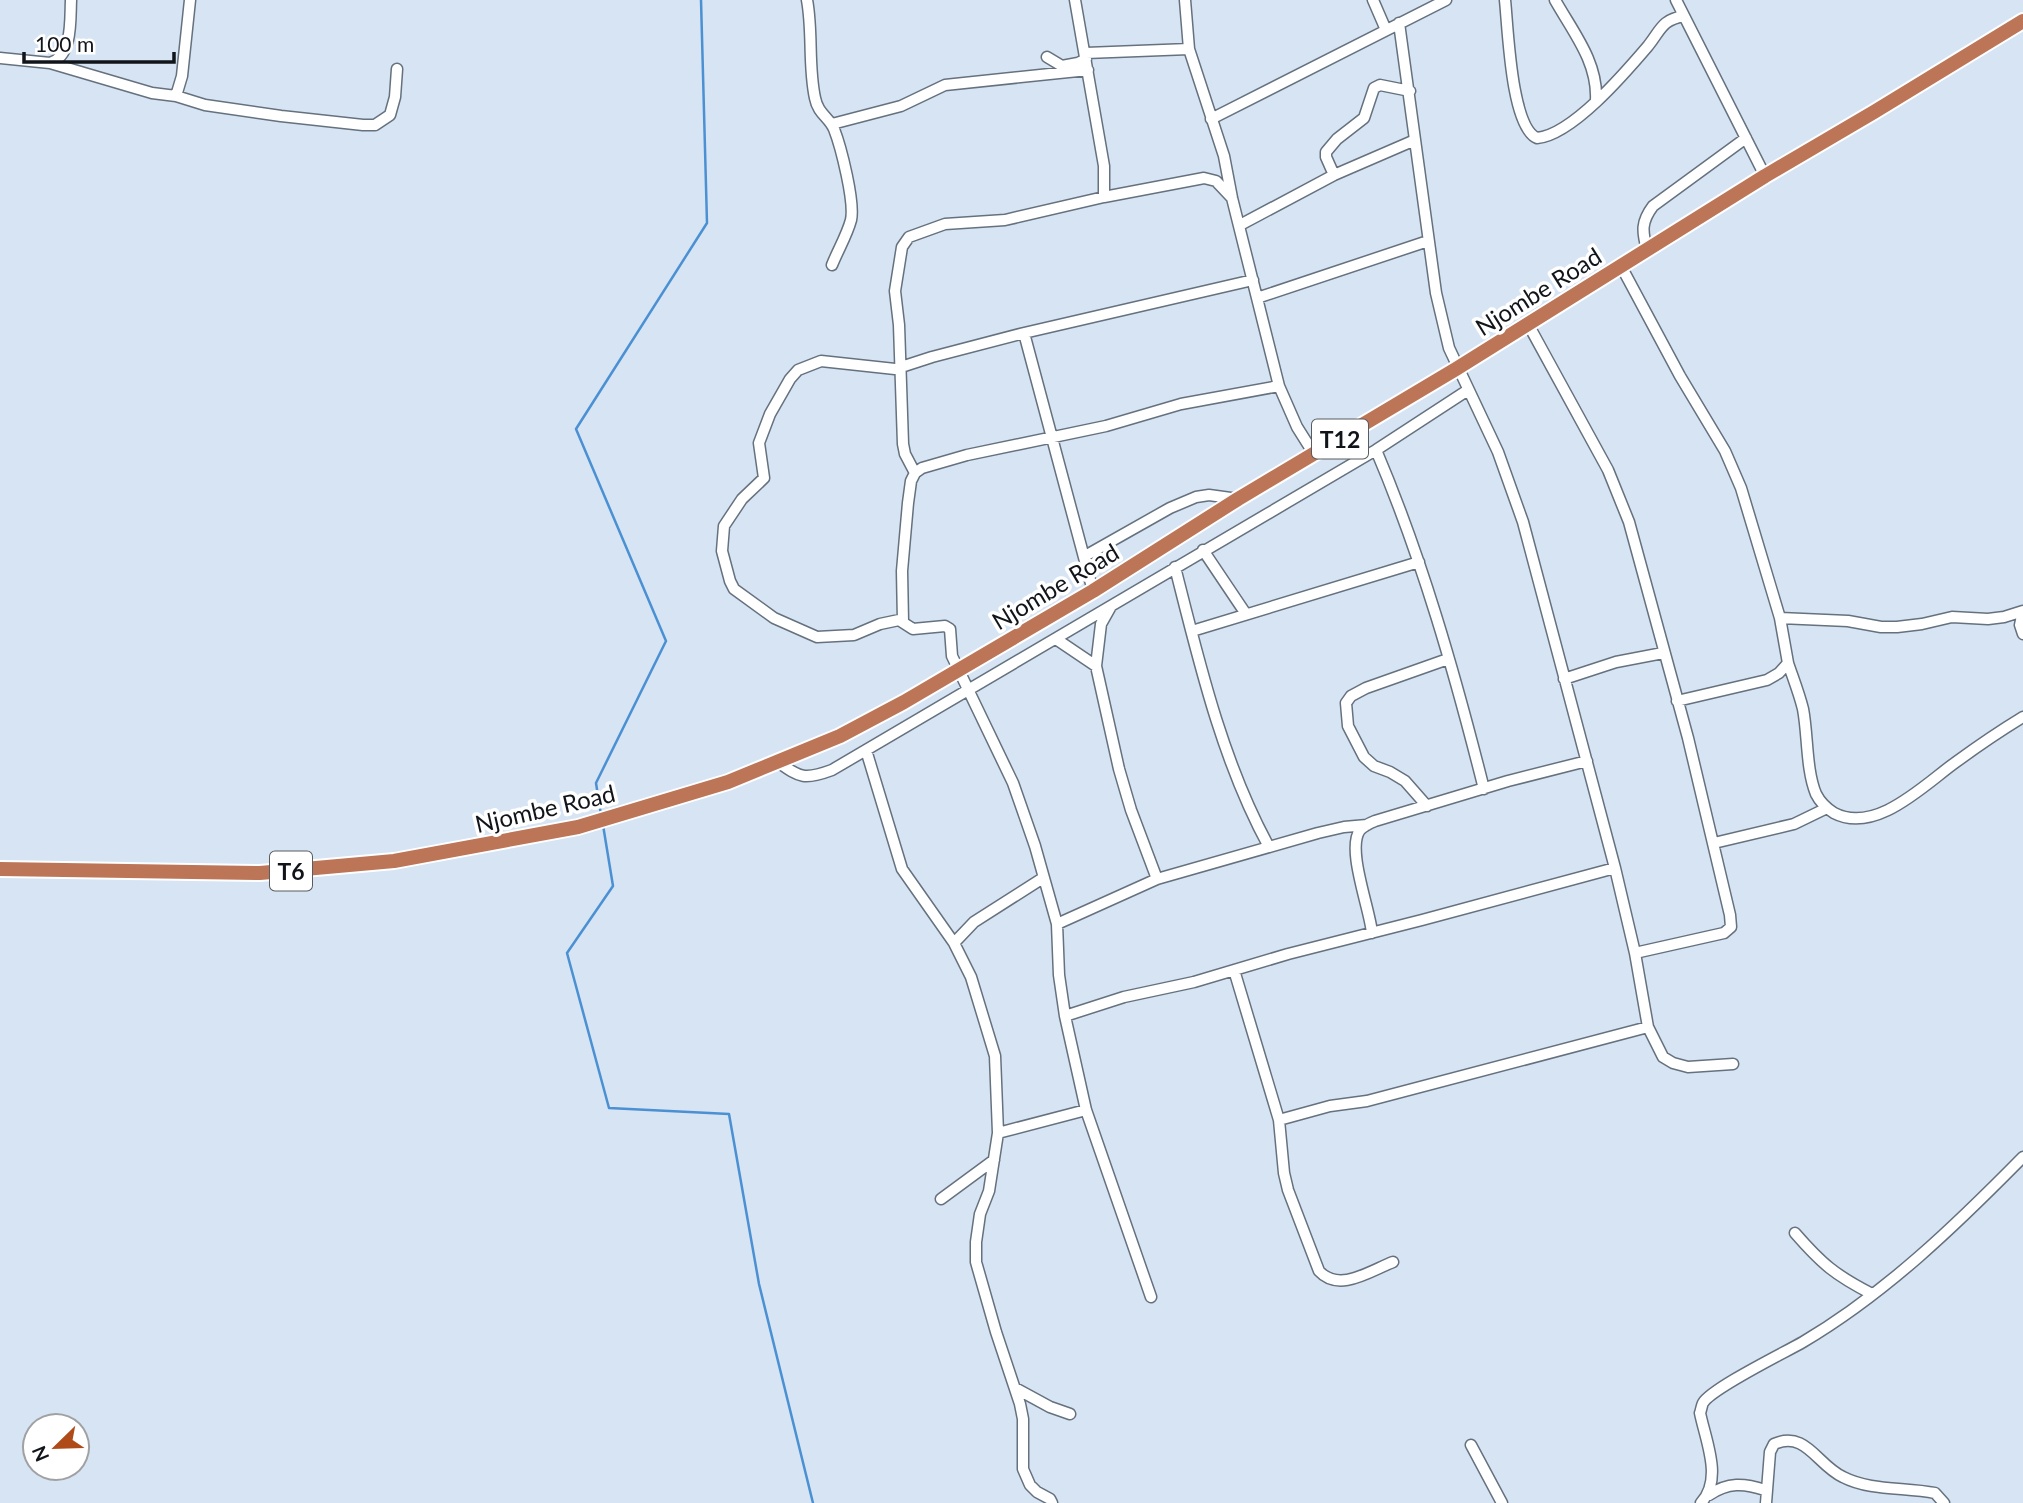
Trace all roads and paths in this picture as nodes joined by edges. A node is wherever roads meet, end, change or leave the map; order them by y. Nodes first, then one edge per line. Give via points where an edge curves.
1 (71, 0) edge
2 (190, 0) edge
3 (807, 0) edge
4 (1075, 0) edge
5 (1185, 0) edge
6 (1373, 0) edge
7 (1446, 0) edge
8 (1505, 0) edge
9 (1555, 0) edge
10 (1676, 0) edge
11 (1684, 16) junction
12 (2023, 21) edge
13 (1399, 23) junction
14 (1386, 30) junction
15 (1189, 49) junction
16 (1086, 56) junction
17 (1046, 57) dead end
18 (0, 58) edge
19 (50, 64) junction
20 (397, 69) dead end
21 (1088, 70) junction
22 (1410, 91) junction
23 (176, 96) junction
24 (1596, 100) junction
25 (1212, 119) junction
26 (832, 124) junction
27 (1745, 138) junction
28 (1415, 140) junction
29 (1334, 175) junction
30 (1765, 176) junction
31 (1104, 197) junction
32 (1232, 198) junction
33 (1240, 225) junction
34 (1428, 241) junction
35 (1647, 250) junction
36 (832, 265) dead end
37 (1620, 266) junction
38 (1254, 280) junction
39 (1257, 298) junction
40 (1528, 324) junction
41 (1024, 333) junction
42 (901, 367) junction
43 (1457, 369) junction
44 (1279, 386) junction
45 (1468, 390) junction
46 (1053, 438) junction
47 (1376, 450) junction
48 (1314, 454) junction
49 (915, 473) junction
50 (1238, 499) junction
51 (1203, 550) junction
52 (1085, 556) junction
53 (1419, 562) junction
54 (1175, 567) junction
55 (1093, 591) junction
56 (1111, 607) junction
57 (2023, 611) edge
58 (1246, 614) junction
59 (1780, 618) junction
60 (903, 622) junction
61 (1192, 631) junction
62 (2023, 634) edge
63 (1056, 639) junction
64 (1663, 653) junction
65 (1448, 659) junction
66 (1788, 663) junction
67 (1096, 666) junction
68 (960, 669) junction
69 (1564, 679) junction
70 (969, 688) junction
71 (1677, 701) junction
72 (2023, 717) edge
73 (866, 750) junction
74 (1587, 761) junction
75 (778, 762) junction
76 (1484, 789) junction
77 (1427, 806) junction
78 (1827, 808) junction
79 (634, 811) joint
80 (1367, 825) junction
81 (1714, 844) junction
82 (1269, 847) junction
83 (1615, 868) junction
84 (0, 869) edge
85 (1043, 878) junction
86 (1157, 879) junction
87 (1057, 924) junction
88 (1372, 933) junction
89 (954, 943) junction
90 (1635, 953) junction
91 (1234, 970) junction
92 (1065, 1016) junction
93 (1648, 1027) junction
94 (1733, 1064) dead end
95 (1086, 1110) junction
96 (1279, 1120) junction
97 (998, 1133) junction
98 (2023, 1157) edge
99 (994, 1160) junction
100 (942, 1199) dead end
101 (1795, 1233) dead end
102 (1393, 1262) dead end
103 (1872, 1294) junction
104 (1151, 1297) dead end
105 (1016, 1388) junction
106 (1070, 1414) dead end
107 (1471, 1445) dead end
108 (1765, 1490) junction
109 (1709, 1494) junction
110 (1052, 1503) edge
111 (1502, 1503) edge
112 (1701, 1503) edge
113 (1766, 1503) edge
114 (1944, 1503) edge

1 - 19 street via 65,50
2 - 23 street
3 - 26 street via 814,95 821,115
4 - 16 street
5 - 15 street
6 - 14 street
7 - 13 street
8 - 24 street via 1517,105 1531,136 1546,138 1559,132
9 - 24 street via 1593,68
10 - 11 street
11 - 24 street via 1671,18 1662,26
11 - 27 street
12 - 30 highway, Njombe Road / T12
13 - 14 street
13 - 22 street
14 - 25 street
15 - 16 street
15 - 25 street
16 - 17 street via 1070,66
16 - 21 street
18 - 19 street
19 - 23 street
20 - 23 street via 393,109 375,125 239,111
21 - 26 street via 945,85 901,106
21 - 31 street via 1104,166
22 - 28 street
22 - 29 street via 1374,88 1364,118 1326,152
25 - 32 street
26 - 36 street via 852,210
27 - 30 street
27 - 35 street via 1653,206 1642,229
28 - 29 street
28 - 34 street
29 - 33 street
30 - 35 highway, Njombe Road / T12
31 - 32 street via 1210,178
31 - 42 street via 1005,220 945,224 909,237 902,247 895,291
32 - 33 street
33 - 38 street
34 - 39 street
34 - 43 street via 1436,293
35 - 37 highway, Njombe Road / T12
37 - 40 highway, Njombe Road / T12
37 - 59 street via 1725,451 1750,514
38 - 39 street
38 - 41 street
39 - 44 street
40 - 43 highway, Njombe Road / T12
40 - 64 street via 1608,470 1629,522
41 - 42 street
41 - 46 street
42 - 49 street via 903,444
42 - 60 street via 883,369 821,360 797,370 761,437 764,478 742,499 722,534 734,589 789,626 817,637 844,637 891,621
43 - 45 street
43 - 48 highway, Njombe Road / T12
44 - 46 street via 1181,404
44 - 48 street
45 - 47 street
45 - 69 street via 1498,452 1523,522
46 - 49 street via 967,455
46 - 52 street
47 - 51 street
47 - 53 street
48 - 50 highway, Njombe Road / T12
49 - 60 street via 902,571
50 - 52 street via 1209,495 1189,500
50 - 55 highway, Njombe Road / T12
51 - 54 street
51 - 58 street
52 - 55 street
53 - 58 street
53 - 65 street
54 - 56 street
54 - 61 street
55 - 68 highway, Njombe Road / T12
56 - 63 street
56 - 67 street via 1101,624
57 - 59 street via 2004,617 1952,617 1897,627
57 - 62 street
58 - 61 street
59 - 66 street
60 - 68 street via 913,629 950,629 953,656
61 - 82 street via 1239,786
63 - 67 street
63 - 70 street
64 - 69 street
64 - 71 street
65 - 76 street
65 - 77 street via 1366,688 1346,703 1348,726 1364,757 1405,781
66 - 71 street via 1767,680
66 - 78 street via 1802,708 1813,785
67 - 86 street via 1119,769
68 - 70 street
68 - 75 highway, Njombe Road / T12 via 840,736
69 - 74 street
70 - 73 street
70 - 85 street via 1025,813
71 - 81 street
72 - 78 street via 1892,808 1858,819
73 - 75 street via 814,777 802,777
73 - 89 street via 902,869
74 - 76 street
74 - 83 street
75 - 79 highway, Njombe Road / T12
76 - 77 street
77 - 80 street
78 - 81 street via 1794,824
79 - 84 highway, Njombe Road / T6 via 465,850 335,868 223,873
80 - 82 street
80 - 88 street via 1356,841 1356,856
81 - 90 street via 1731,927 1715,936
82 - 86 street
83 - 88 street
83 - 90 street
85 - 87 street
85 - 89 street via 974,922
86 - 87 street
87 - 92 street
88 - 91 street
89 - 97 street via 971,977 995,1056
90 - 93 street
91 - 92 street
91 - 96 street
92 - 95 street
93 - 94 street via 1663,1058 1673,1063 1688,1067
93 - 96 street
95 - 97 street
95 - 104 street
96 - 102 street via 1288,1190 1319,1271 1333,1281 1347,1281
97 - 99 street
98 - 103 street via 1926,1252
99 - 100 street
99 - 105 street via 980,1214 976,1262
101 - 103 street via 1822,1264
103 - 109 street via 1839,1320 1702,1403 1713,1483
105 - 106 street
105 - 110 street via 1023,1419 1023,1469 1030,1485
107 - 111 street
108 - 109 street via 1728,1485
108 - 113 street
108 - 114 street via 1774,1444 1796,1441 1843,1478 1935,1493
109 - 112 street

